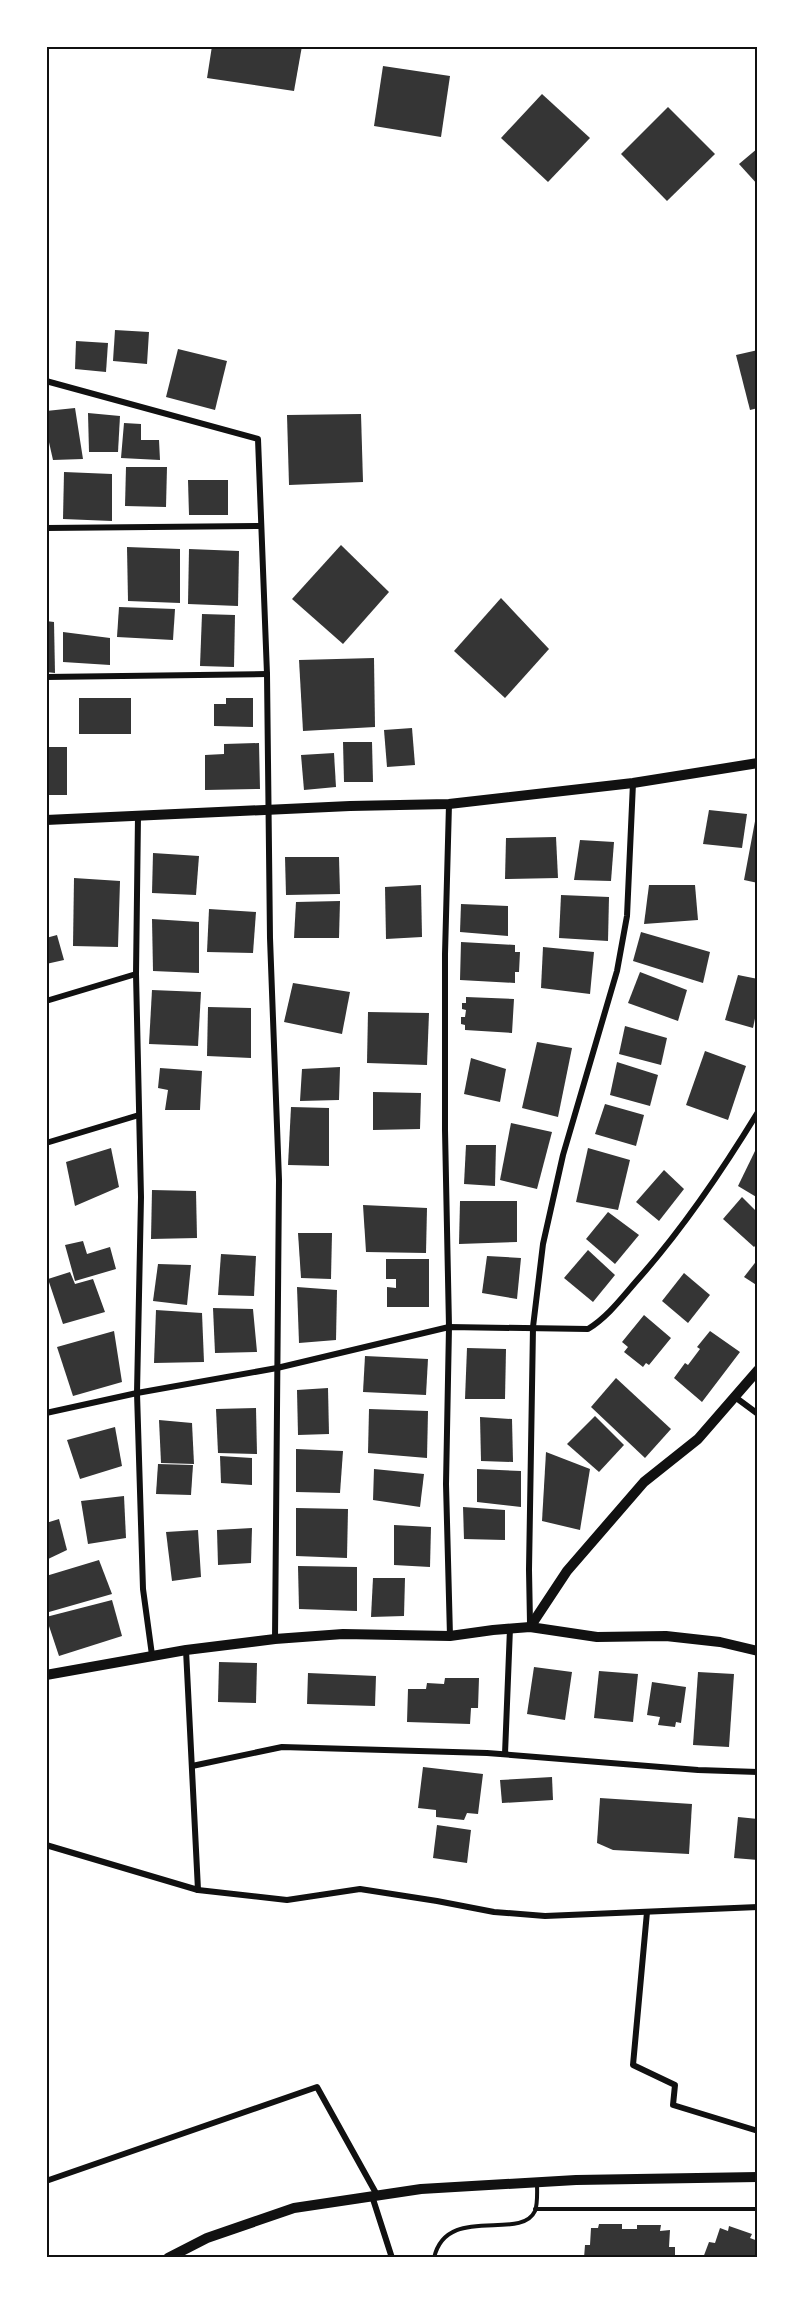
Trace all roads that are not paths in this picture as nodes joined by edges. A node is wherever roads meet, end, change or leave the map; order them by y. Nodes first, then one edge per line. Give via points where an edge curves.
1 (46, 381) edge
2 (261, 526) junction
3 (46, 528) edge
4 (267, 674) junction
5 (46, 677) edge
6 (758, 763) edge
7 (633, 783) junction
8 (449, 804) junction
9 (270, 810) junction
10 (138, 816) junction
11 (46, 820) edge
12 (136, 974) junction
13 (46, 1001) edge
14 (140, 1115) junction
15 (757, 1115) edge
16 (46, 1143) edge
17 (449, 1327) junction
18 (533, 1327) junction
19 (277, 1368) junction
20 (758, 1370) edge
21 (137, 1393) junction
22 (735, 1397) junction
23 (46, 1413) edge
24 (758, 1414) edge
25 (530, 1627) junction
26 (510, 1628) junction
27 (450, 1636) junction
28 (275, 1640) junction
29 (186, 1650) junction
30 (758, 1652) edge
31 (152, 1655) junction
32 (46, 1675) edge
33 (505, 1754) junction
34 (192, 1766) junction
35 (758, 1772) edge
36 (46, 1845) edge
37 (198, 1890) junction
38 (758, 1908) edge
39 (647, 1912) junction
40 (758, 2131) edge
41 (758, 2177) edge
42 (46, 2181) edge
43 (537, 2182) junction
44 (374, 2196) junction
45 (536, 2209) junction
46 (758, 2209) edge
47 (168, 2258) edge
48 (392, 2258) edge
49 (434, 2258) edge

1 - 2 street via 258,439
2 - 3 street
2 - 4 street
4 - 5 street
4 - 9 street
6 - 7 street
7 - 8 street
7 - 18 street via 625,927 617,971 563,1155 543,1244
8 - 9 street
8 - 17 street via 445,954
9 - 10 street
9 - 19 street via 270,938 279,1180
10 - 11 street
10 - 12 street
12 - 13 street
12 - 14 street
14 - 16 street
14 - 21 street
15 - 18 street via 675,1238 603,1319 588,1329
17 - 18 street
17 - 19 street
17 - 27 street via 446,1484
18 - 25 street
19 - 21 street
19 - 28 street
20 - 22 street
21 - 23 street
21 - 31 street via 143,1589
22 - 24 street
22 - 25 street via 698,1439 644,1482 567,1571
25 - 26 street
25 - 30 street via 597,1637 666,1636 720,1642
26 - 27 street
26 - 33 street
27 - 28 street via 343,1634
28 - 29 street
29 - 31 street
29 - 34 street
31 - 32 street
33 - 34 street via 282,1747
33 - 35 street
34 - 37 street
36 - 37 street
37 - 39 street via 287,1900 360,1889 494,1912 544,1916
38 - 39 street
39 - 40 street via 633,2066 675,2085 673,2105
41 - 43 street
42 - 44 street via 317,2087
43 - 44 street
43 - 45 lane
44 - 47 street via 294,2208 207,2238
44 - 48 street
45 - 46 lane
45 - 49 lane via 521,2223 450,2232

